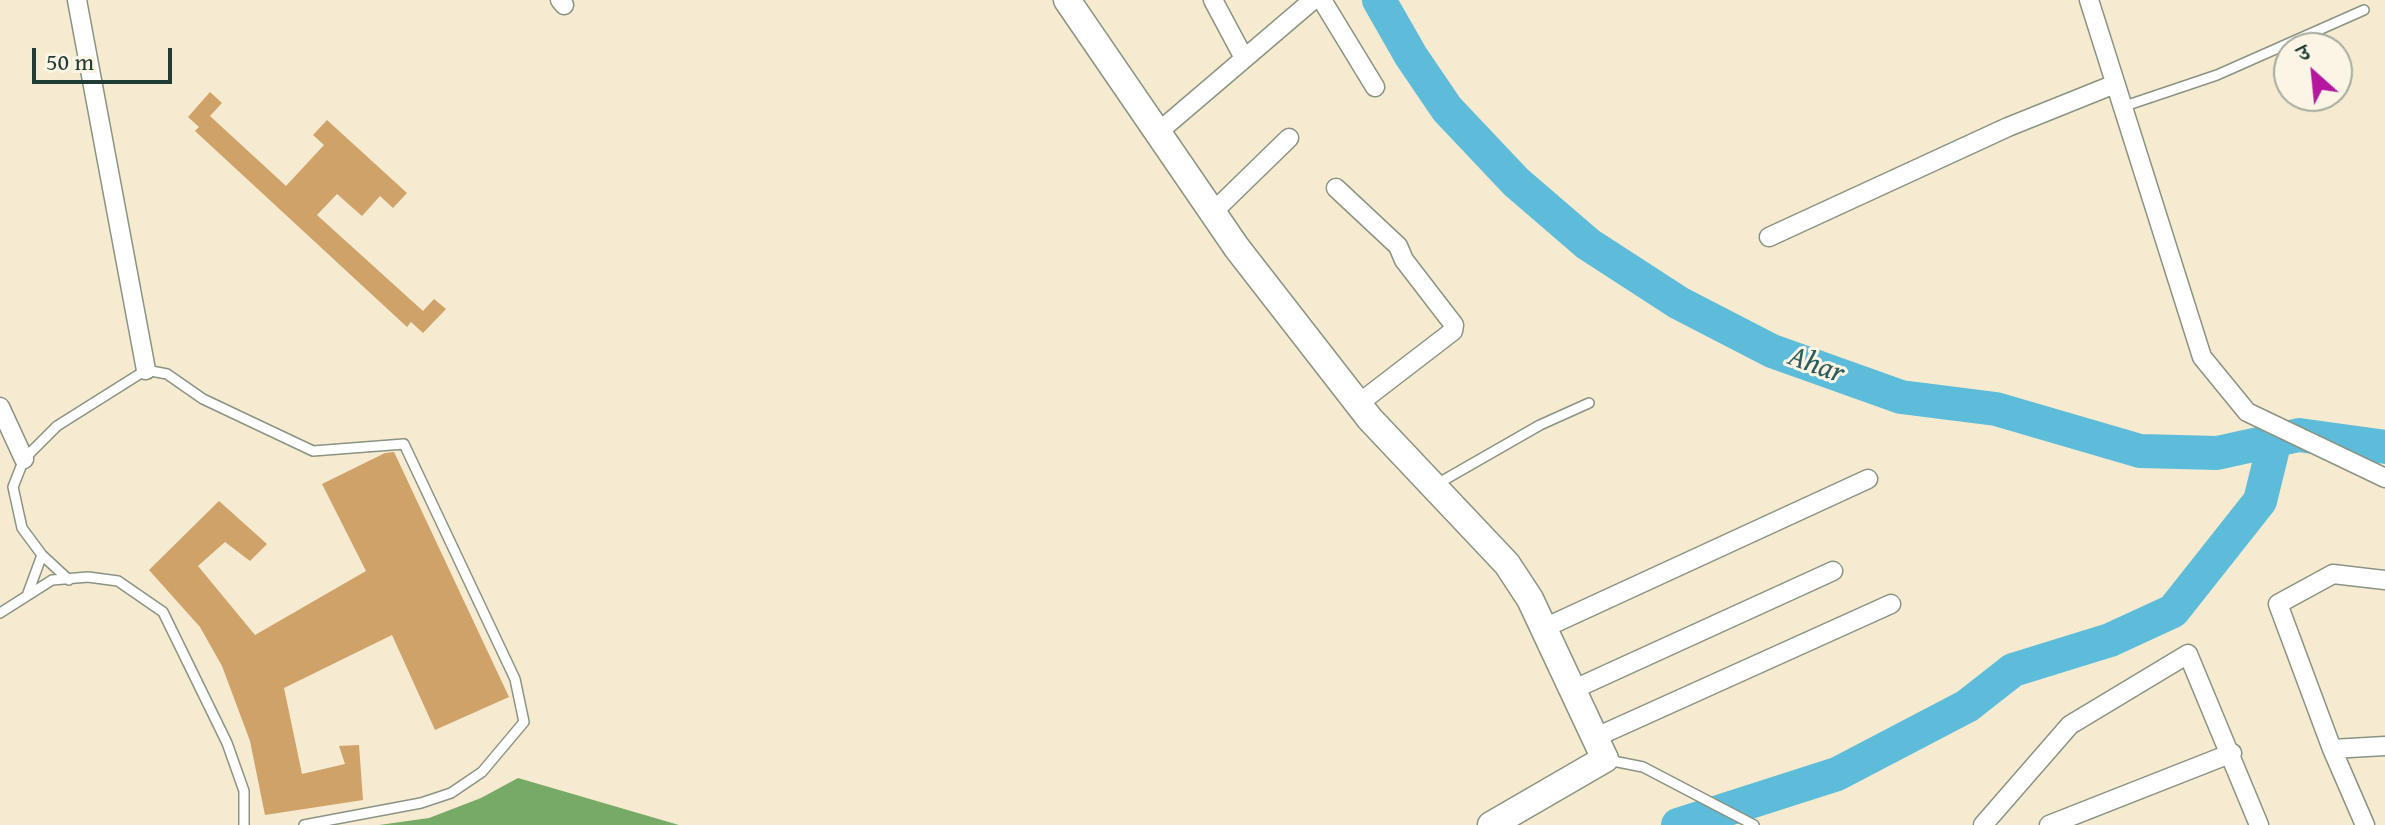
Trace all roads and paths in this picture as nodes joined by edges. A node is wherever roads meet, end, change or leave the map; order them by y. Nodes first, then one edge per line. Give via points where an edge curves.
1 (1067, 0) edge
2 (1213, 0) edge
3 (1313, 0) edge
4 (1322, 0) edge
5 (2089, 0) edge
6 (84, 1) edge
7 (2364, 10) dead end
8 (1244, 58) junction
9 (2115, 84) junction
10 (1375, 87) dead end
11 (2122, 107) junction
12 (1156, 134) junction
13 (1289, 138) dead end
14 (1336, 188) dead end
15 (1212, 213) junction
16 (1769, 237) dead end
17 (146, 370) junction
18 (1589, 403) dead end
19 (1358, 404) junction
20 (0, 407) edge
21 (24, 459) junction
22 (2385, 478) edge
23 (1868, 479) dead end
24 (1433, 486) junction
25 (42, 555) junction
26 (1833, 571) dead end
27 (69, 580) junction
28 (2385, 580) edge
29 (28, 593) junction
30 (1891, 604) dead end
31 (0, 613) edge
32 (1542, 629) junction
33 (1570, 691) junction
34 (2385, 746) edge
35 (1599, 749) junction
36 (2332, 749) junction
37 (2232, 753) junction
38 (244, 825) edge
39 (304, 825) edge
40 (1491, 825) edge
41 (1754, 825) edge
42 (1983, 825) edge
43 (2049, 825) edge
44 (2259, 825) edge
45 (2365, 825) edge

1 - 12 street
2 - 8 street
3 - 8 street
4 - 10 street
5 - 9 street
6 - 17 street
7 - 11 lane via 2217,75
8 - 12 street
9 - 11 street
9 - 16 street
11 - 22 street via 2202,357 2247,412
12 - 15 street
13 - 15 street
14 - 19 street via 1398,246 1454,325
15 - 19 street
17 - 21 lane via 57,426
17 - 39 lane via 167,374 203,399 313,451 404,444 515,679 524,722 482,772 451,793 421,803
18 - 24 lane
19 - 24 street
20 - 21 street
21 - 25 lane via 13,487 15,508
23 - 32 street
24 - 32 street via 1507,564
25 - 27 lane
25 - 29 lane
26 - 33 street
27 - 29 lane via 52,580
27 - 38 lane via 118,581 163,612 227,743 244,791
28 - 36 street via 2333,574 2278,604
29 - 31 lane
30 - 35 street
32 - 33 street
33 - 35 street
34 - 36 street
35 - 40 street
35 - 41 lane
36 - 45 street
37 - 42 street via 2188,654 2070,725
37 - 43 street
37 - 44 street

